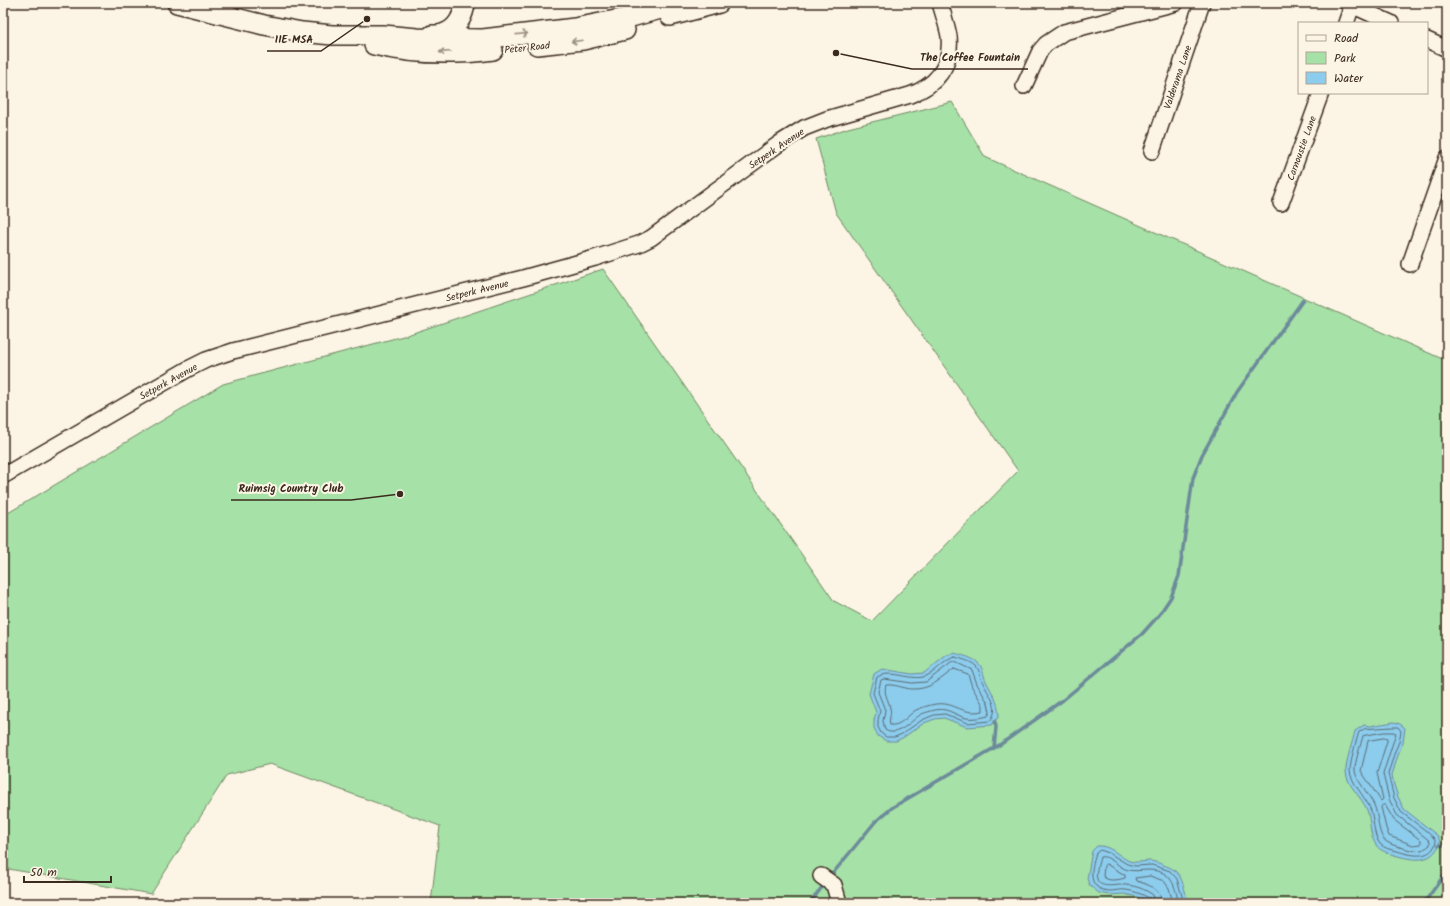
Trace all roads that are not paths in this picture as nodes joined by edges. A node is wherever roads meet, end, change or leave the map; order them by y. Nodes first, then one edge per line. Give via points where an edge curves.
1 (177, 3) edge
2 (465, 3) edge
3 (684, 3) edge
4 (719, 3) edge
5 (940, 3) edge
6 (1176, 3) edge
7 (1202, 3) edge
8 (1351, 4) edge
9 (1346, 22) edge
10 (1389, 22) edge
11 (332, 35) junction
12 (417, 38) junction
13 (1428, 40) edge
14 (1447, 49) edge
15 (1024, 86) dead end
16 (1321, 94) edge
17 (1152, 151) dead end
18 (1447, 158) edge
19 (1281, 203) dead end
20 (1410, 264) dead end
21 (3, 476) edge
22 (821, 876) dead end
23 (840, 903) edge

1 - 11 main road, Peter Road via 264,26
2 - 12 main road via 465,10 454,27 445,33
12 -> 3 main road, Peter Road via 483,39 575,28
4 -> 11 main road, Peter Road via 583,40 484,51 411,51 386,48
5 - 21 street, Setperk Avenue via 949,35 947,60 937,78 923,90 827,119 792,134 651,238 595,258 523,278 206,360
6 - 15 street via 1064,32 1040,51
7 - 17 street, Valderama Lane
8 - 9 street
8 - 10 street
11 - 12 main road, Peter Road
13 - 14 street
16 - 19 street, Carnoustie Lane
18 - 20 street
22 - 23 street via 834,885

